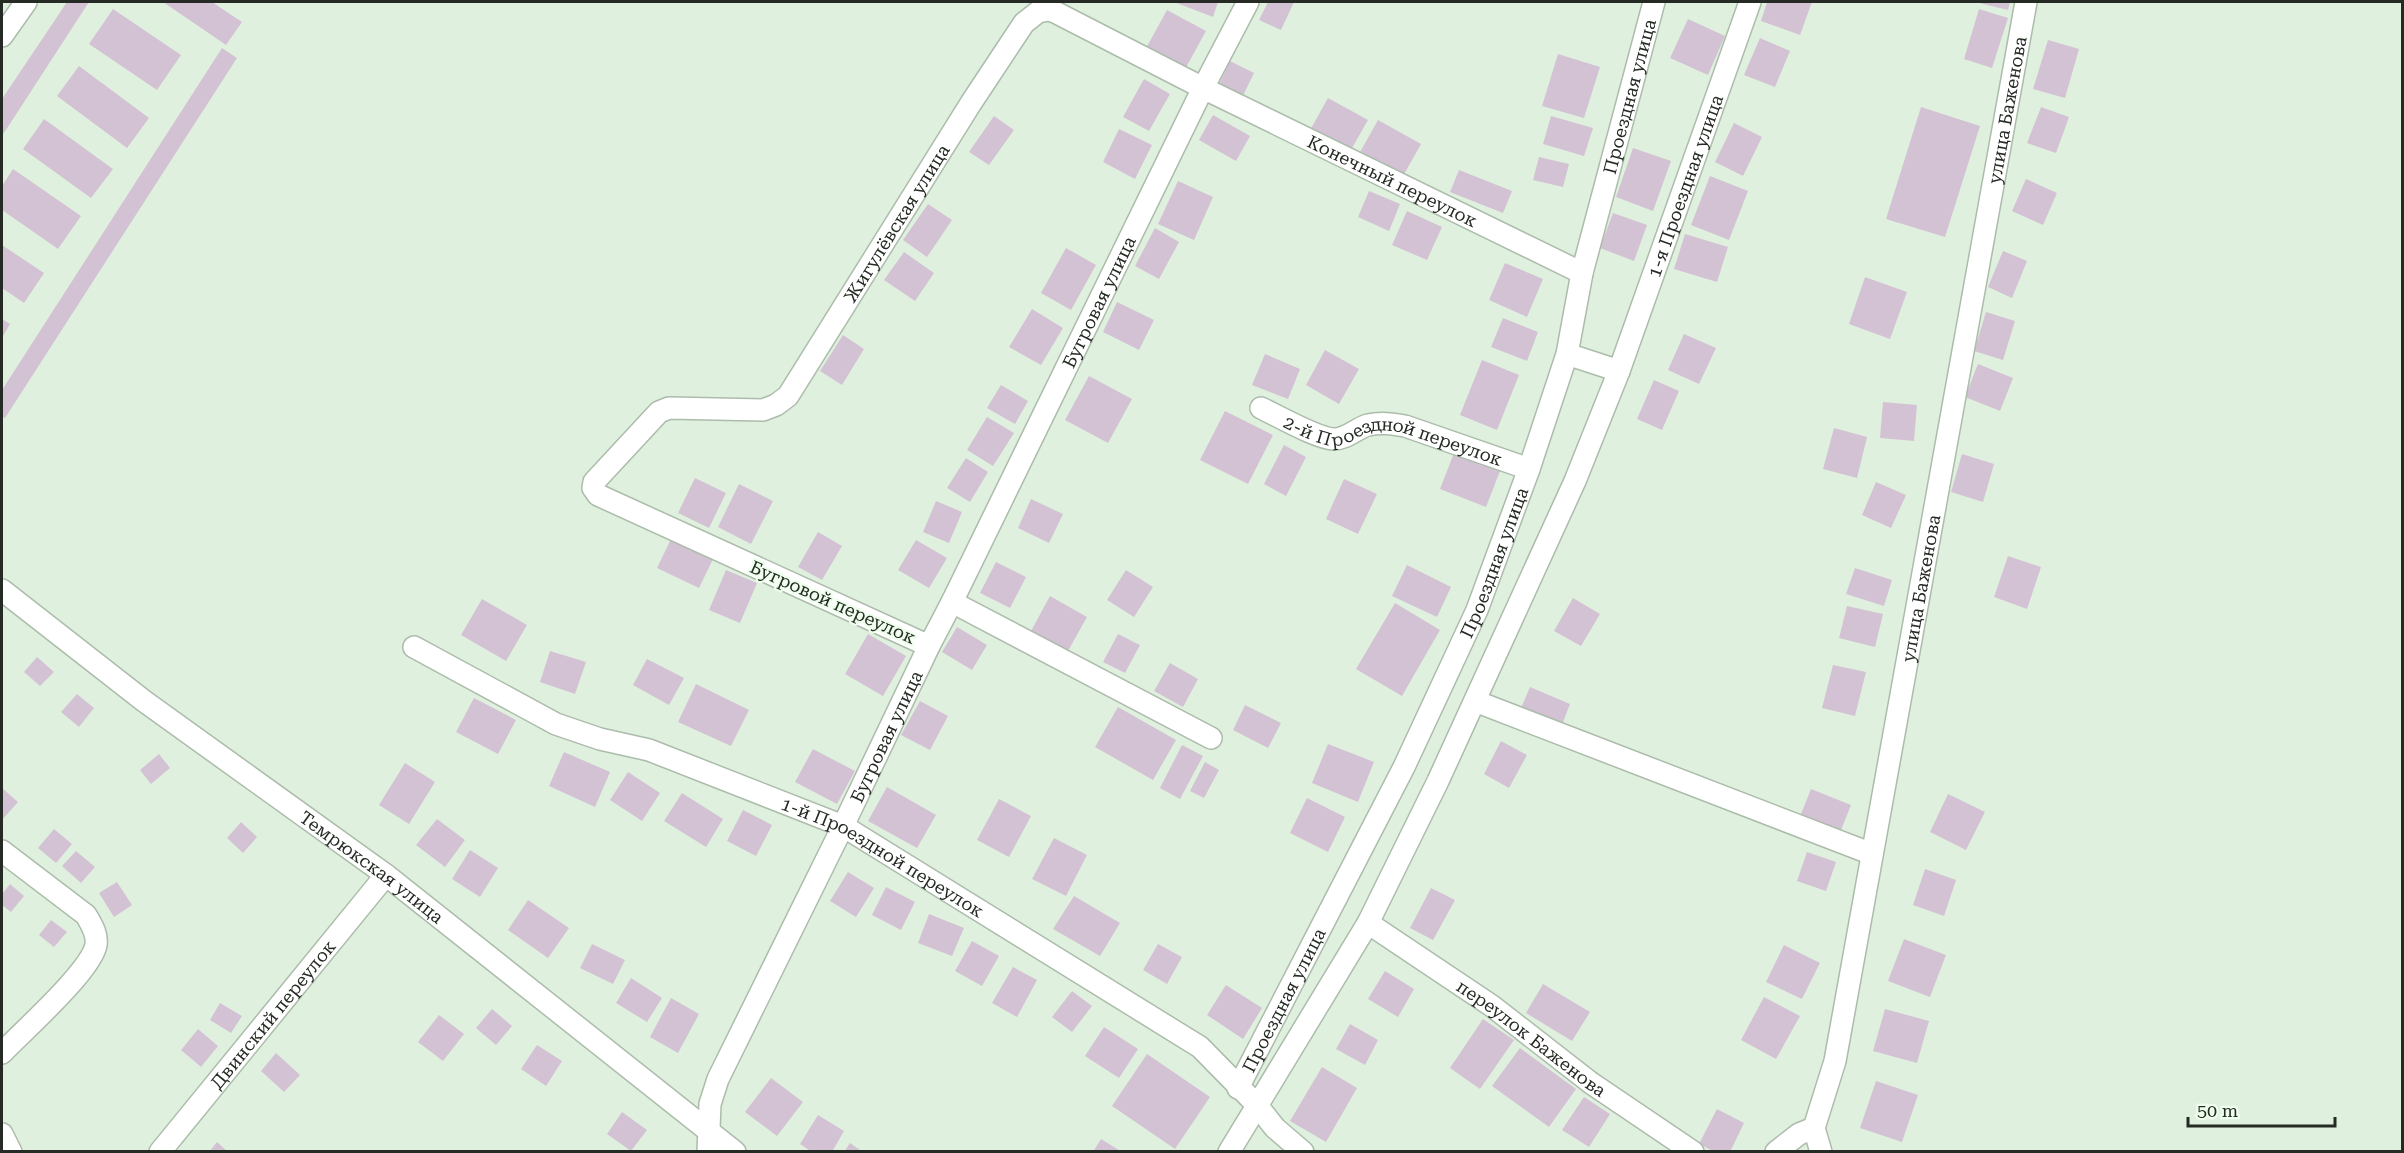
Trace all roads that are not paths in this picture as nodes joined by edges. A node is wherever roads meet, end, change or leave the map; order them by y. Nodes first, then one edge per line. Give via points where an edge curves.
1 (26, 2) edge
2 (1248, 2) edge
3 (1654, 2) edge
4 (1750, 2) edge
5 (2026, 2) edge
6 (2, 36) edge
7 (1203, 88) junction
8 (1582, 273) junction
9 (1567, 354) junction
10 (1619, 371) junction
11 (1261, 408) dead end
12 (1529, 469) junction
13 (593, 488) joint
14 (2, 590) edge
15 (952, 602) junction
16 (929, 646) junction
17 (414, 647) dead end
18 (1475, 701) junction
19 (1211, 738) dead end
20 (843, 826) junction
21 (2, 851) edge
22 (1872, 854) junction
23 (386, 875) junction
24 (1368, 923) junction
25 (2, 1053) edge
26 (1238, 1088) junction
27 (1256, 1104) junction
28 (1814, 1128) junction
29 (2, 1134) edge
30 (709, 1142) edge
31 (10, 1152) edge
32 (160, 1152) edge
33 (735, 1152) edge
34 (1229, 1152) edge
35 (1303, 1152) edge
36 (1694, 1152) edge
37 (1776, 1152) edge
38 (1821, 1152) edge

1 - 6 street
2 - 7 street, Бугровая улица
3 - 8 street, Проездная улица
4 - 10 street, 1-я Проездная улица
5 - 22 street, улица Баженова
7 - 8 street, Конечный переулок
7 - 13 street, Жигулёвская улица via 1055,12 1048,10 1030,16 971,103 788,396 764,410 669,408 659,412 597,477
7 - 15 street, Бугровая улица
8 - 9 street, Проездная улица
9 - 10 street
9 - 12 street, Проездная улица
10 - 18 street, Проездная улица via 1575,481
11 - 12 street, 2-й Проездной переулок via 1333,439 1367,425 1405,426
12 - 26 street, Проездная улица via 1477,610 1409,757
13 - 16 street, Бугровой переулок via 598,495
14 - 23 street, Темрюкская улица via 144,701
15 - 16 street, Бугровой переулок
15 - 19 street
16 - 20 street, Бугровая улица
17 - 20 street, 1-й Проездной переулок via 556,724 649,750
18 - 22 street
18 - 24 street, Проездная улица
20 - 26 street, 1-й Проездной переулок via 1200,1047
20 - 30 street, Бугровая улица via 718,1079 710,1104
21 - 25 street via 86,915 97,944 86,966
22 - 28 street, улица Баженова via 1835,1061
23 - 30 street, Темрюкская улица
23 - 32 street, Двинский переулок
24 - 27 street, Проездная улица
24 - 36 street, переулок Баженова via 1492,1006 1591,1083
26 - 27 street, 1-й Проездной переулок
27 - 34 street, Проездная улица
27 - 35 street, 1-й Проездной переулок via 1275,1128
28 - 37 street
28 - 38 street
29 - 31 street
30 - 33 street, Темрюкская улица

